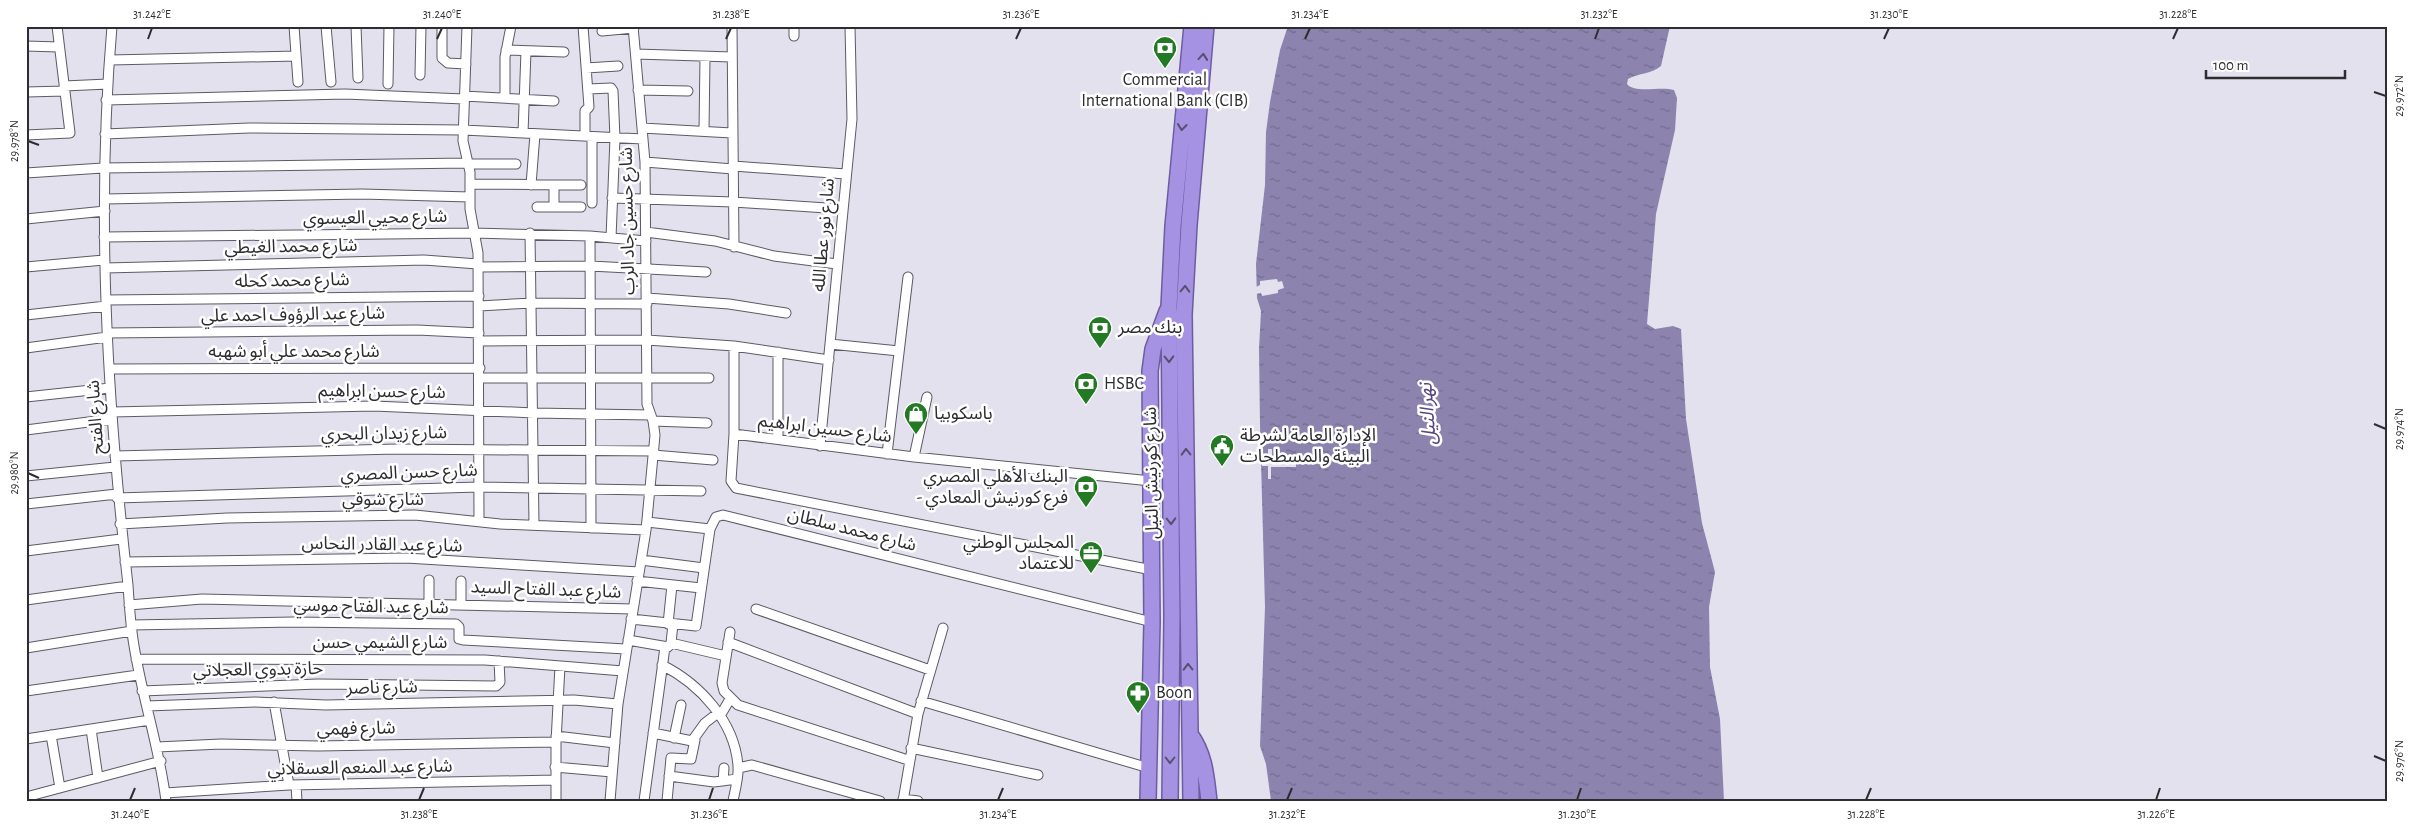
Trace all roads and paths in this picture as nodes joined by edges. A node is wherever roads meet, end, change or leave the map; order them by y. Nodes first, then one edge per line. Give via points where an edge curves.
1 (56, 26) edge
2 (112, 26) edge
3 (294, 26) edge
4 (326, 26) edge
5 (356, 26) edge
6 (389, 26) edge
7 (421, 26) edge
8 (442, 26) edge
9 (467, 26) edge
10 (511, 26) edge
11 (583, 26) edge
12 (732, 26) edge
13 (794, 26) edge
14 (850, 26) edge
15 (1192, 26) edge
16 (1206, 26) edge
17 (634, 27) edge
18 (602, 31) dead end
19 (794, 36) dead end
20 (26, 46) edge
21 (59, 47) junction
22 (506, 50) junction
23 (526, 51) junction
24 (564, 52) dead end
25 (636, 54) junction
26 (296, 56) junction
27 (705, 56) junction
28 (732, 57) junction
29 (110, 60) junction
30 (466, 64) junction
31 (618, 66) dead end
32 (586, 68) junction
33 (420, 75) dead end
34 (358, 78) dead end
35 (298, 82) dead end
36 (331, 82) dead end
37 (108, 84) junction
38 (388, 84) dead end
39 (64, 88) junction
40 (588, 89) junction
41 (638, 90) junction
42 (688, 90) dead end
43 (26, 92) edge
44 (464, 98) junction
45 (505, 98) junction
46 (524, 99) junction
47 (106, 100) junction
48 (554, 101) dead end
49 (642, 128) junction
50 (463, 130) junction
51 (704, 131) junction
52 (732, 132) junction
53 (523, 133) junction
54 (105, 134) junction
55 (535, 134) junction
56 (26, 135) edge
57 (589, 136) junction
58 (615, 138) junction
59 (643, 140) junction
60 (645, 162) junction
61 (466, 163) junction
62 (516, 164) dead end
63 (733, 167) junction
64 (103, 168) junction
65 (26, 173) edge
66 (846, 174) junction
67 (470, 184) junction
68 (530, 184) junction
69 (554, 185) junction
70 (581, 185) dead end
71 (470, 197) junction
72 (612, 198) junction
73 (105, 199) junction
74 (646, 199) junction
75 (733, 202) junction
76 (592, 204) dead end
77 (537, 207) dead end
78 (554, 207) junction
79 (581, 207) dead end
80 (842, 210) junction
81 (105, 211) junction
82 (26, 219) edge
83 (474, 233) junction
84 (530, 234) junction
85 (590, 236) junction
86 (646, 236) junction
87 (104, 237) junction
88 (611, 238) junction
89 (734, 247) junction
90 (104, 264) junction
91 (838, 264) junction
92 (478, 266) junction
93 (590, 266) junction
94 (26, 267) edge
95 (531, 267) junction
96 (646, 269) junction
97 (706, 272) dead end
98 (908, 277) dead end
99 (479, 296) junction
100 (647, 301) junction
101 (106, 303) junction
102 (532, 303) junction
103 (590, 304) junction
104 (479, 306) junction
105 (1169, 307) junction
106 (786, 313) dead end
107 (26, 315) edge
108 (107, 335) junction
109 (479, 337) junction
110 (647, 340) junction
111 (532, 341) junction
112 (590, 341) junction
113 (830, 344) junction
114 (734, 346) junction
115 (26, 348) edge
116 (899, 351) junction
117 (778, 352) junction
118 (829, 360) junction
119 (109, 368) junction
120 (480, 368) junction
121 (480, 378) junction
122 (533, 378) junction
123 (590, 378) junction
124 (647, 378) junction
125 (709, 378) dead end
126 (110, 388) junction
127 (26, 397) edge
128 (927, 397) dead end
129 (480, 411) junction
130 (534, 414) junction
131 (591, 414) junction
132 (112, 416) junction
133 (652, 418) junction
134 (708, 423) dead end
135 (26, 430) edge
136 (734, 434) junction
137 (778, 439) junction
138 (820, 446) junction
139 (479, 450) junction
140 (534, 450) junction
141 (591, 450) junction
142 (654, 453) junction
143 (887, 454) junction
144 (114, 456) junction
145 (914, 457) junction
146 (713, 460) dead end
147 (115, 467) junction
148 (26, 476) edge
149 (1151, 481) junction
150 (478, 487) junction
151 (534, 488) junction
152 (591, 489) junction
153 (650, 490) junction
154 (701, 491) dead end
155 (117, 496) junction
156 (26, 504) edge
157 (479, 521) junction
158 (120, 524) junction
159 (534, 525) junction
160 (646, 526) junction
161 (591, 528) junction
162 (710, 529) junction
163 (121, 539) junction
164 (26, 550) edge
165 (641, 560) junction
166 (124, 562) junction
167 (704, 568) junction
168 (1152, 570) junction
169 (638, 577) junction
170 (429, 580) dead end
171 (461, 581) dead end
172 (672, 585) junction
173 (128, 586) junction
174 (701, 588) junction
175 (1152, 591) junction
176 (26, 600) edge
177 (428, 603) junction
178 (460, 604) junction
179 (129, 605) junction
180 (632, 609) junction
181 (756, 610) dead end
182 (1172, 616) junction
183 (631, 619) junction
184 (1152, 622) junction
185 (671, 624) junction
186 (131, 628) junction
187 (943, 628) dead end
188 (627, 644) junction
189 (668, 645) junction
190 (26, 648) edge
191 (726, 656) junction
192 (136, 659) junction
193 (499, 661) junction
194 (662, 665) junction
195 (560, 666) junction
196 (930, 670) junction
197 (623, 671) junction
198 (138, 675) junction
199 (26, 691) edge
200 (142, 691) junction
201 (730, 699) junction
202 (560, 700) junction
203 (921, 701) junction
204 (274, 702) junction
205 (618, 704) junction
206 (681, 705) dead end
207 (146, 706) junction
208 (719, 714) junction
209 (918, 714) junction
210 (150, 720) junction
211 (90, 729) junction
212 (653, 733) junction
213 (1189, 733) junction
214 (52, 735) junction
215 (674, 738) junction
216 (26, 739) edge
217 (556, 739) junction
218 (695, 740) junction
219 (615, 743) junction
220 (282, 745) junction
221 (157, 747) junction
222 (911, 748) junction
223 (908, 760) junction
224 (161, 761) junction
225 (555, 767) junction
226 (724, 768) dead end
227 (738, 768) junction
228 (1149, 768) junction
229 (612, 772) junction
230 (1038, 775) dead end
231 (669, 776) junction
232 (98, 778) junction
233 (737, 779) junction
234 (556, 780) junction
235 (723, 781) junction
236 (293, 785) junction
237 (60, 788) junction
238 (1170, 794) edge
239 (1191, 795) edge
240 (26, 797) edge
241 (166, 797) edge
242 (903, 800) edge
243 (297, 801) edge
244 (556, 801) edge
245 (610, 801) edge
246 (644, 801) edge
247 (667, 801) edge
248 (733, 801) edge
249 (880, 801) edge
250 (918, 801) edge
251 (1148, 801) edge
252 (1209, 801) edge

1 - 21 street
2 - 29 street, شارع الفتح
3 - 26 street
4 - 36 street
5 - 34 street
6 - 38 street
7 - 33 street
8 - 30 street via 442,58 448,63
9 - 30 street
10 - 22 street
11 - 32 street
12 - 28 street
13 - 19 street
14 - 66 street, شارع نور عطا الله via 852,119
15 -> 105 highway, شارع كورنيش النيل via 1173,226
213 -> 16 highway, شارع كورنيش النيل via 1184,315
17 - 18 street
17 - 25 street, شارع حسين جاد الرب
20 - 21 street
21 - 39 street
22 - 23 street
22 - 45 street
23 - 24 street
23 - 46 street
25 - 27 street
25 - 41 street, شارع حسين جاد الرب
26 - 29 street
26 - 35 street
27 - 28 street
27 - 51 street
28 - 52 street
29 - 37 street, شارع الفتح
30 - 44 street
31 - 32 street
32 - 40 street
37 - 39 street
37 - 47 street, شارع الفتح
39 - 43 street
39 - 56 street via 70,133
40 - 57 street via 589,107 584,111
40 - 58 street via 613,90
41 - 42 street
41 - 49 street, شارع حسين جاد الرب
44 - 45 street
44 - 47 street via 345,94
44 - 50 street
45 - 46 street
46 - 48 street
46 - 53 street
47 - 54 street, شارع الفتح
49 - 51 street
49 - 59 street, شارع حسين جاد الرب
50 - 53 street
50 - 54 street via 249,128
50 - 61 street
51 - 52 street
52 - 63 street
53 - 55 street
54 - 64 street, شارع الفتح
55 - 57 street
55 - 68 street
57 - 58 street
57 - 76 street
58 - 59 street
58 - 72 street
59 - 60 street, شارع حسين جاد الرب
60 - 63 street
60 - 74 street, شارع حسين جاد الرب
61 - 62 street
61 - 64 street
61 - 67 street
63 - 66 street
63 - 75 street
64 - 65 street
64 - 73 street, شارع الفتح
66 - 80 street, شارع نور عطا الله
67 - 68 street
67 - 71 street
68 - 69 street
69 - 70 street
69 - 78 street
71 - 73 street via 362,194
71 - 83 street
72 - 74 street
72 - 88 street
73 - 81 street, شارع الفتح
74 - 75 street
74 - 86 street, شارع حسين جاد الرب
75 - 80 street
75 - 89 street
77 - 78 street
78 - 79 street
80 - 91 street, شارع نور عطا الله
81 - 82 street
81 - 87 street, شارع الفتح
83 - 84 street, شارع محيي العيسوي
83 - 87 street, شارع محيي العيسوي
83 - 92 street
84 - 85 street, شارع محيي العيسوي
84 - 95 street
85 - 88 street, شارع محيي العيسوي
85 - 93 street
86 - 88 street, شارع محيي العيسوي
86 - 89 street, شارع محيي العيسوي via 715,241
86 - 96 street, شارع حسين جاد الرب
87 - 90 street, شارع الفتح
89 - 91 street, شارع محيي العيسوي
90 - 92 street, شارع محمد الغيطي via 424,260
90 - 94 street, شارع محمد الغيطي
90 - 101 street, شارع الفتح
91 - 113 street, شارع نور عطا الله
92 - 95 street, شارع محمد الغيطي
92 - 99 street
93 - 95 street, شارع محمد الغيطي
93 - 96 street, شارع محمد الغيطي
93 - 103 street
95 - 102 street
96 - 97 street, شارع محمد الغيطي
96 - 100 street, شارع حسين جاد الرب
98 - 116 street
99 - 101 street, شارع محمد كحله
99 - 104 street
100 - 103 street
100 - 106 street via 729,304
100 - 110 street, شارع حسين جاد الرب
101 - 107 street, شارع محمد كحله
101 - 108 street, شارع الفتح
102 - 103 street
102 - 104 street
102 - 111 street
103 - 112 street
104 - 109 street
105 - 149 highway via 1159,328 1150,371
105 -> 182 highway, شارع كورنيش النيل
108 - 109 street, شارع عبد الرؤوف احمد علي via 417,330
108 - 115 street, شارع عبد الرؤوف احمد علي
108 - 119 street, شارع الفتح
109 - 111 street, شارع عبد الرؤوف احمد علي
109 - 120 street
110 - 112 street, شارع عبد الرؤوف احمد علي
110 - 114 street, شارع عبد الرؤوف احمد علي
110 - 124 street, شارع حسين جاد الرب
111 - 112 street, شارع عبد الرؤوف احمد علي
111 - 122 street
112 - 123 street
113 - 116 street
113 - 118 street, شارع نور عطا الله
114 - 117 street, شارع عبد الرؤوف احمد علي
114 - 136 street
116 - 143 street
117 - 118 street, شارع عبد الرؤوف احمد علي
117 - 137 street
118 - 138 street, شارع نور عطا الله
119 - 120 street, شارع محمد علي أبو شهبه
119 - 126 street, شارع الفتح
120 - 121 street
121 - 122 street
121 - 129 street
122 - 123 street
122 - 130 street
123 - 124 street
123 - 131 street
124 - 125 street
124 - 133 street, شارع حسين جاد الرب via 647,404
126 - 127 street
126 - 132 street, شارع الفتح
128 - 145 street
129 - 130 street, شارع حسن ابراهيم
129 - 132 street, شارع حسن ابراهيم via 374,406
129 - 139 street
130 - 131 street, شارع حسن ابراهيم
130 - 140 street
131 - 133 street, شارع حسن ابراهيم
131 - 141 street
132 - 135 street, شارع حسن ابراهيم
132 - 144 street, شارع الفتح
133 - 134 street, شارع حسن ابراهيم
133 - 142 street, شارع حسين جاد الرب
136 - 137 street, شارع حسين ابراهيم
136 - 168 street via 731,481 736,488
137 - 138 street, شارع حسين ابراهيم
138 - 143 street, شارع حسين ابراهيم
139 - 140 street, شارع زيدان البحري
139 - 144 street, شارع زيدان البحري
139 - 150 street
140 - 141 street, شارع زيدان البحري
140 - 151 street
141 - 142 street, شارع زيدان البحري
141 - 152 street
142 - 146 street, شارع زيدان البحري
142 - 153 street, شارع حسين جاد الرب
143 - 145 street, شارع حسين ابراهيم
144 - 147 street, شارع الفتح
145 - 149 street, شارع حسين ابراهيم
147 - 148 street
147 - 155 street, شارع الفتح
149 - 168 highway
150 - 151 street, شارع حسن المصري
150 - 155 street, شارع حسن المصري
150 - 157 street
151 - 152 street, شارع حسن المصري
151 - 159 street
152 - 153 street, شارع حسن المصري
152 - 161 street
153 - 154 street, شارع حسن المصري
153 - 160 street, شارع حسين جاد الرب
155 - 156 street, شارع حسن المصري
155 - 158 street, شارع الفتح
157 - 158 street, شارع شوقي via 415,516 227,518
157 - 159 street, شارع شوقي
158 - 163 street, شارع الفتح
159 - 161 street, شارع شوقي
160 - 161 street, شارع شوقي
160 - 162 street, شارع شوقي
160 - 165 street, شارع حسين جاد الرب
162 - 167 street
162 - 184 street, شارع محمد سلطان via 716,517 730,516
163 - 164 street
163 - 166 street, شارع الفتح
165 - 167 street
165 - 169 street, شارع حسين جاد الرب
166 - 169 street, شارع عبد القادر النحاس via 406,558
166 - 173 street, شارع الفتح
167 - 174 street
168 - 175 highway
169 - 172 street, شارع عبد القادر النحاس
169 - 180 street, شارع حسين جاد الرب
170 - 177 street
171 - 178 street
172 - 174 street, شارع عبد القادر النحاس
172 - 185 street
173 - 176 street
173 - 179 street, شارع الفتح
174 - 185 street via 696,626
175 - 182 highway
175 - 184 highway
177 - 178 street, شارع عبد الفتاح السيد
177 - 179 street, شارع عبد الفتاح السيد via 202,599
178 - 180 street, شارع عبد الفتاح السيد
179 - 186 street, شارع الفتح
180 - 183 street, شارع حسين جاد الرب
181 - 196 street
182 -> 238 highway, شارع كورنيش النيل
183 - 185 street
183 - 188 street, شارع حسين جاد الرب
184 - 228 highway
185 - 189 street
186 - 188 street, شارع عبد الفتاح موسي via 294,622 456,624 462,640
186 - 190 street
186 - 192 street, شارع الفتح
187 - 196 street
188 - 189 street
188 - 197 street, شارع حسين جاد الرب
189 - 191 street
189 - 194 street
191 - 201 street via 722,683
191 - 209 street via 729,637
192 - 193 street, شارع الشيمي حسن
192 - 198 street, شارع الفتح
193 - 195 street, شارع الشيمي حسن
193 - 200 street, حارة بدوي العجلاتي via 500,682 496,686 318,684
194 - 208 street via 690,683
194 - 212 street
195 - 197 street, شارع الشيمي حسن
195 - 202 street
196 - 203 street
197 - 205 street, شارع حسين جاد الرب
198 - 199 street
198 - 200 street, شارع الفتح
200 - 207 street, شارع الفتح
201 - 208 street
201 - 223 street via 746,709
202 - 204 street, شارع ناصر via 326,705
202 - 205 street, شارع ناصر
202 - 217 street
203 - 209 street
203 - 228 street
204 - 207 street, شارع ناصر
204 - 220 street
205 - 219 street, شارع حسين جاد الرب
206 - 215 street
207 - 210 street, شارع الفتح
208 - 218 street via 705,722
208 - 227 street via 730,732
209 - 222 street
210 - 211 street
210 - 221 street, شارع الفتح
211 - 214 street
211 - 232 street
212 - 215 street
212 - 246 street
213 - 239 highway, شارع كورنيش النيل
213 - 252 highway via 1204,759
214 - 216 street
214 - 237 street
215 - 218 street
217 - 219 street, شارع فهمي
217 - 220 street, شارع فهمي
217 - 225 street
218 - 231 street via 691,759 671,758
219 - 229 street, شارع حسين جاد الرب
220 - 221 street, شارع فهمي
220 - 236 street
221 - 224 street, شارع الفتح
222 - 223 street
222 - 230 street
223 - 242 street
224 - 232 street
224 - 241 street, شارع الفتح
225 - 229 street
225 - 234 street
226 - 235 street
227 - 233 street
227 - 249 street via 752,765
228 - 251 highway
229 - 245 street, شارع حسين جاد الرب
231 - 235 street
231 - 247 street
232 - 237 street
233 - 235 street
233 - 248 street
234 - 236 street, شارع عبد المنعم العسقلاني
234 - 244 street
236 - 241 street, شارع عبد المنعم العسقلاني
236 - 243 street
237 - 240 street
242 - 250 street

